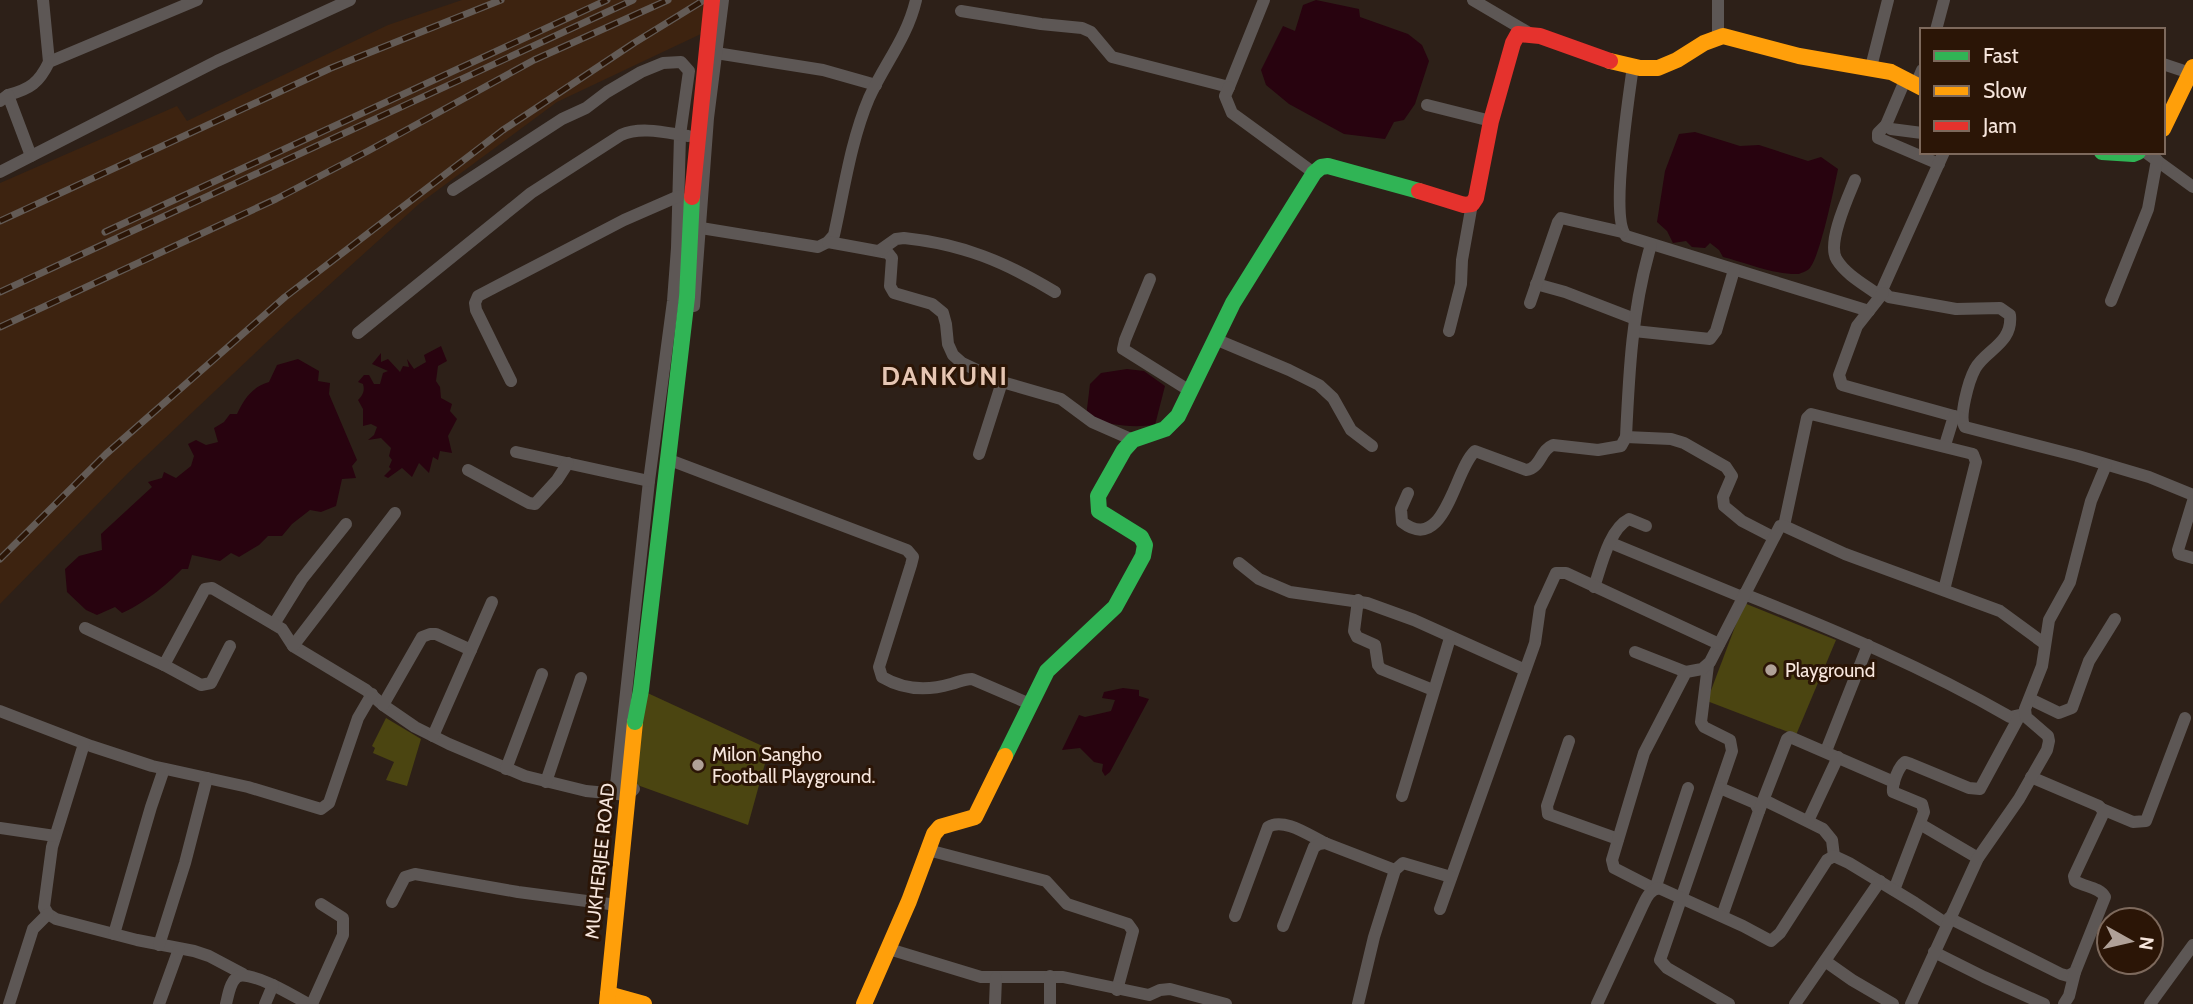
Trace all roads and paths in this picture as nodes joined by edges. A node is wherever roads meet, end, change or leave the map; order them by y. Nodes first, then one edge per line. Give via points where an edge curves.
1 (43, 0) edge
2 (197, 0) edge
3 (349, 0) edge
4 (712, 0) edge
5 (723, 0) edge
6 (916, 0) edge
7 (1265, 0) edge
8 (1474, 0) edge
9 (1503, 0) edge
10 (1718, 0) edge
11 (1888, 0) edge
12 (1944, 0) edge
13 (961, 11) dead end
14 (1498, 14) junction
15 (1937, 28) edge
16 (1529, 33) junction
17 (1718, 36) junction
18 (716, 53) junction
19 (49, 62) junction
20 (2165, 65) edge
21 (1633, 66) junction
22 (1871, 67) junction
23 (2191, 74) edge
24 (1916, 80) edge
25 (876, 85) junction
26 (1229, 87) junction
27 (4, 98) edge
28 (1427, 105) dead end
29 (1491, 121) junction
30 (1886, 125) junction
31 (2165, 125) edge
32 (1920, 133) edge
33 (680, 135) junction
34 (706, 138) junction
35 (1920, 151) edge
36 (2148, 154) edge
37 (31, 156) junction
38 (1941, 158) edge
39 (2157, 160) junction
40 (0, 172) edge
41 (1314, 173) junction
42 (1855, 180) dead end
43 (2193, 187) edge
44 (453, 190) dead end
45 (678, 196) junction
46 (1472, 204) junction
47 (701, 228) junction
48 (1622, 232) junction
49 (828, 242) junction
50 (1651, 245) junction
51 (880, 251) junction
52 (1734, 270) junction
53 (1150, 279) dead end
54 (1536, 284) junction
55 (1055, 292) dead end
56 (1881, 294) junction
57 (2111, 301) dead end
58 (1530, 303) dead end
59 (1869, 311) junction
60 (1634, 325) junction
61 (1449, 331) dead end
62 (358, 334) dead end
63 (1215, 339) junction
64 (511, 381) dead end
65 (1002, 382) junction
66 (1190, 391) junction
67 (1958, 417) junction
68 (1626, 438) junction
69 (1133, 440) junction
70 (1372, 446) dead end
71 (1945, 446) junction
72 (516, 452) dead end
73 (979, 454) dead end
74 (675, 462) junction
75 (568, 463) junction
76 (2106, 465) junction
77 (468, 470) dead end
78 (649, 481) junction
79 (1408, 493) dead end
80 (2193, 495) edge
81 (2193, 501) edge
82 (395, 513) dead end
83 (346, 524) dead end
84 (1646, 526) dead end
85 (1784, 526) junction
86 (1773, 537) junction
87 (1611, 543) junction
88 (2193, 558) edge
89 (1239, 563) dead end
90 (1594, 587) junction
91 (1944, 590) junction
92 (1743, 596) junction
93 (1358, 600) junction
94 (492, 602) dead end
95 (2115, 619) dead end
96 (274, 624) junction
97 (85, 628) dead end
98 (1450, 638) junction
99 (1719, 644) junction
100 (2045, 644) junction
101 (1868, 645) junction
102 (230, 646) dead end
103 (293, 646) junction
104 (471, 650) junction
105 (1635, 652) dead end
106 (164, 665) junction
107 (1707, 665) junction
108 (1525, 670) junction
109 (1686, 672) junction
110 (542, 674) dead end
111 (581, 678) dead end
112 (1433, 690) junction
113 (372, 694) junction
114 (2030, 699) junction
115 (1030, 704) junction
116 (383, 705) junction
117 (0, 711) edge
118 (2022, 715) junction
119 (2185, 718) dead end
120 (433, 736) junction
121 (1569, 741) dead end
122 (84, 744) junction
123 (1832, 754) junction
124 (164, 769) junction
125 (506, 769) junction
126 (2031, 777) junction
127 (207, 778) junction
128 (546, 782) junction
129 (1894, 782) junction
130 (1688, 788) dead end
131 (1720, 788) junction
132 (621, 794) junction
133 (1402, 796) dead end
134 (1762, 805) junction
135 (2102, 809) junction
136 (1808, 821) junction
137 (1920, 824) junction
138 (0, 828) edge
139 (55, 836) junction
140 (1618, 839) junction
141 (1325, 843) junction
142 (928, 850) junction
143 (1834, 856) junction
144 (1978, 858) junction
145 (1395, 870) junction
146 (1451, 877) junction
147 (1880, 881) junction
148 (1655, 889) junction
149 (1894, 890) junction
150 (1683, 898) junction
151 (392, 902) dead end
152 (321, 904) dead end
153 (617, 905) junction
154 (1440, 909) dead end
155 (48, 914) junction
156 (1236, 916) dead end
157 (1722, 916) junction
158 (1948, 921) junction
159 (1283, 926) dead end
160 (114, 934) junction
161 (159, 945) junction
162 (2193, 945) edge
163 (179, 948) junction
164 (889, 949) junction
165 (1934, 952) junction
166 (1825, 961) junction
167 (2075, 972) junction
168 (243, 974) junction
169 (1050, 976) junction
170 (996, 978) junction
171 (273, 985) junction
172 (1118, 990) junction
173 (607, 999) edge
174 (9, 1004) edge
175 (159, 1004) edge
176 (226, 1004) edge
177 (265, 1004) edge
178 (310, 1004) edge
179 (644, 1004) edge
180 (864, 1004) edge
181 (995, 1004) edge
182 (1050, 1004) edge
183 (1226, 1004) edge
184 (1358, 1004) edge
185 (1597, 1004) edge
186 (1729, 1004) edge
187 (1795, 1004) edge
188 (1893, 1004) edge
189 (1911, 1004) edge
190 (2044, 1004) edge
191 (2064, 1004) edge
192 (2150, 1004) edge

1 - 19 street
2 - 19 street
3 - 37 street
4 - 132 street, MUKHERJEE ROAD, bridge via 694,160 687,297 641,690
5 - 18 street
6 - 25 street via 910,25
7 - 26 street
8 - 14 street
9 - 14 street
10 - 17 street
11 - 22 street
12 - 15 street
13 - 26 street via 1082,28 1112,57
14 - 16 street
16 - 21 street
16 - 29 street via 1518,34 1513,43
17 - 21 street via 1661,68
17 - 22 street via 1799,56
18 - 25 street via 823,70
18 - 34 street
19 - 27 street via 29,89
20 - 23 street
21 - 48 street via 1620,191
22 - 24 street
23 - 31 street
24 - 30 street
25 - 49 street via 863,115 834,235
26 - 41 street via 1225,96 1232,113
27 - 37 street
28 - 29 street
29 - 46 street
30 - 32 street
30 - 35 street via 1878,138
33 - 34 street
33 - 44 street via 689,71 681,62 663,63 562,119
33 - 45 street
33 - 62 street via 631,130 621,135 531,193
34 - 47 street
36 - 39 street
37 - 40 street
38 - 56 street
39 - 43 street
39 - 57 street via 2148,209
41 - 46 street via 1328,166
41 - 63 street
42 - 56 street via 1841,214 1834,256 1842,267
45 - 64 street via 478,296 476,310
45 - 78 street via 673,302
46 - 61 street
47 - 49 street via 818,247
47 - 74 street
48 - 50 street
48 - 54 street via 1561,218
49 - 51 street
50 - 52 street
50 - 60 street
51 - 55 street via 904,238 954,245 1009,265
51 - 65 street via 892,258 890,286 894,293 932,304 943,313 953,355
52 - 59 street
52 - 60 street via 1710,339
53 - 66 street via 1123,349
54 - 58 street
54 - 60 street via 1565,292
56 - 59 street
56 - 67 street via 1947,308 2000,308 2010,315 2002,341 1975,369
59 - 67 street via 1855,332 1839,375 1842,385
60 - 68 street
63 - 66 street
63 - 70 street via 1319,385 1333,398 1351,430
65 - 69 street via 1061,399 1092,422
65 - 73 street
66 - 69 street via 1172,424
67 - 71 street
67 - 76 street via 1968,429
68 - 79 street via 1621,446 1607,450 1546,447 1536,466 1526,470 1475,451 1441,516 1420,531 1402,522 1401,509
68 - 86 street via 1678,441 1726,467 1732,476 1724,506
69 - 115 street via 1097,502 1103,514 1141,537 1143,556 1115,607 1047,671
71 - 85 street via 1811,414
71 - 91 street via 1976,458
72 - 75 street
74 - 115 street via 907,550 913,557 879,667 882,677 922,690 972,679
74 - 132 street via 637,781 633,791
75 - 77 street via 535,504
75 - 78 street
76 - 80 street
76 - 100 street via 2091,501 2070,582 2049,620
78 - 132 street
81 - 88 street via 2178,546 2179,554
82 - 103 street
83 - 96 street via 302,579
84 - 87 street via 1627,519
85 - 86 street
85 - 91 street
86 - 92 street
87 - 90 street
87 - 92 street
89 - 93 street via 1259,579 1290,592
90 - 99 street
90 - 108 street via 1556,573 1540,608
91 - 100 street via 2000,611
92 - 99 street
92 - 101 street
93 - 98 street
93 - 112 street via 1353,631 1375,645 1381,669
94 - 104 street
95 - 114 street via 2089,660 2072,708 2063,713 2053,711
96 - 103 street
96 - 106 street via 208,587
97 - 106 street
98 - 108 street
98 - 112 street
99 - 107 street
100 - 114 street
101 - 118 street via 2010,717
101 - 123 street
102 - 106 street via 207,686
103 - 113 street
104 - 116 street via 436,634 422,637
104 - 120 street
105 - 109 street
107 - 109 street
107 - 131 street via 1701,722 1732,745
108 - 146 street
109 - 140 street via 1644,753
110 - 125 street
111 - 128 street
112 - 133 street
113 - 116 street
113 - 127 street via 358,718 326,808
114 - 118 street
115 - 142 street via 979,811 968,821 940,827
116 - 120 street
117 - 122 street
118 - 126 street via 2049,739
118 - 129 street via 1980,789 1905,762
119 - 135 street via 2146,821 2133,822
120 - 125 street
121 - 140 street via 1548,814
122 - 124 street
122 - 139 street
123 - 129 street
123 - 134 street via 1787,739
123 - 136 street
124 - 127 street
124 - 160 street
125 - 128 street
126 - 135 street
126 - 144 street
127 - 161 street
128 - 132 street
129 - 137 street via 1893,793 1922,804
130 - 148 street
131 - 134 street
131 - 150 street
132 - 153 street, MUKHERJEE ROAD
134 - 136 street
134 - 157 street
135 - 167 street via 2103,816 2074,879 2105,897
136 - 143 street via 1829,835
137 - 144 street
137 - 149 street
138 - 139 street
139 - 155 street via 44,907
140 - 148 street via 1614,868
141 - 145 street
141 - 156 street via 1284,824 1275,822 1268,827
141 - 159 street via 1314,848
142 - 164 street
142 - 172 street via 1046,881 1068,904 1128,924 1133,931
143 - 147 street
143 - 157 street via 1775,939 1766,940
144 - 158 street
145 - 146 street via 1406,864
145 - 184 street
146 - 154 street
147 - 149 street
147 - 166 street
148 - 150 street
148 - 185 street via 1642,907
149 - 158 street
150 - 157 street
150 - 186 street via 1660,960
151 - 153 street via 405,877 415,874
152 - 178 street via 343,918 344,927
153 - 173 street, MUKHERJEE ROAD
155 - 160 street
155 - 174 street via 33,929
158 - 165 street
158 - 167 street via 2061,974
160 - 161 street
161 - 163 street
162 - 192 street
163 - 168 street via 209,956
163 - 175 street
164 - 170 street
164 - 180 street
165 - 189 street
165 - 190 street
166 - 187 street
166 - 188 street
167 - 191 street
168 - 171 street
168 - 176 street via 234,980
169 - 170 street
169 - 172 street
169 - 182 street
170 - 181 street
171 - 177 street
171 - 178 street
172 - 183 street via 1149,995 1170,989
173 - 179 street

